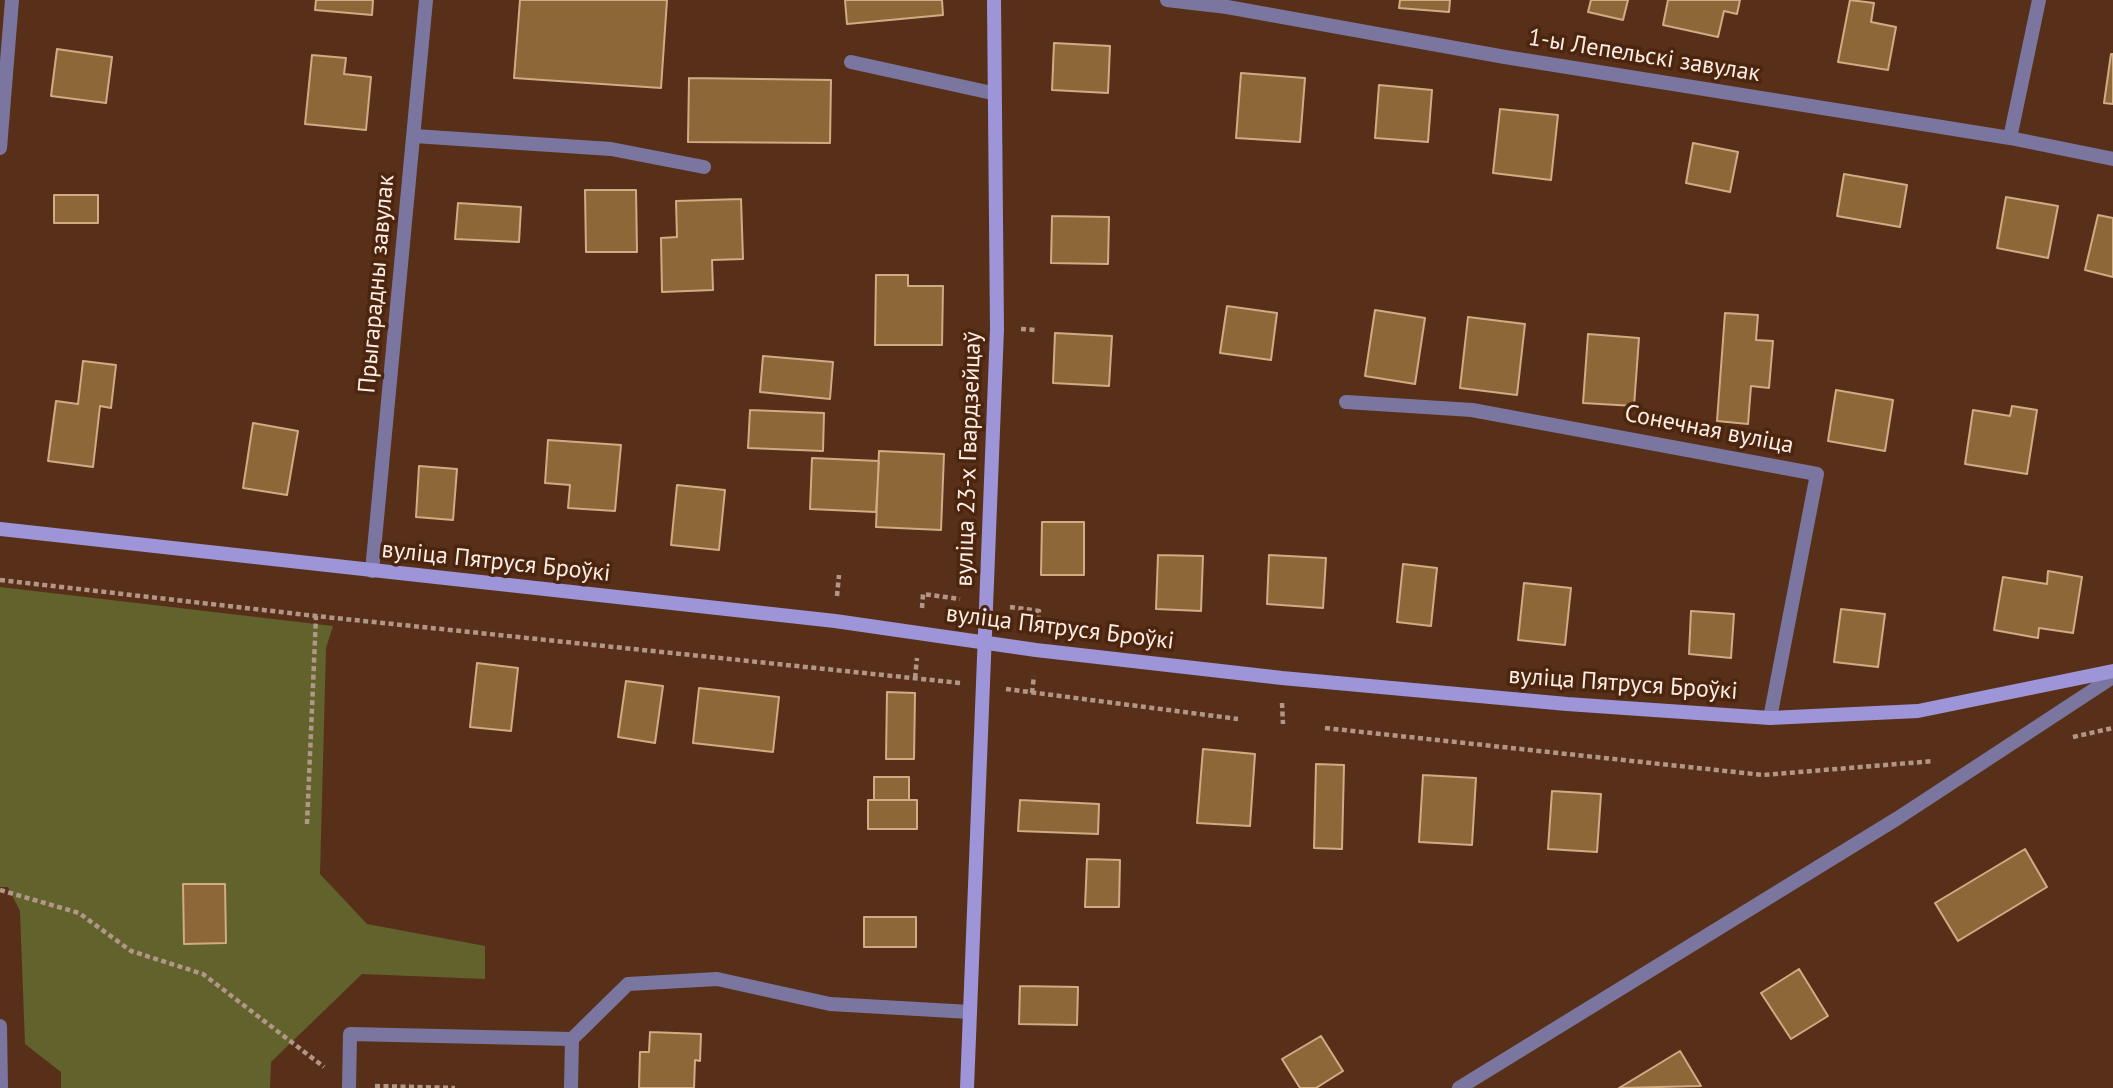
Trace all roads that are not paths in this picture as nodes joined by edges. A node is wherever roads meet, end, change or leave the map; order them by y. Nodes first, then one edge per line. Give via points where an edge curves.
1 (12, 0) edge
2 (426, 0) edge
3 (993, 0) edge
4 (1167, 0) edge
5 (2039, 0) edge
6 (851, 62) dead end
7 (992, 93) junction
8 (414, 136) junction
9 (2010, 138) junction
10 (0, 148) edge
11 (2113, 159) edge
12 (704, 167) dead end
13 (1346, 402) dead end
14 (0, 529) edge
15 (372, 571) junction
16 (985, 643) junction
17 (2113, 671) edge
18 (2113, 677) edge
19 (1770, 718) junction
20 (970, 1012) junction
21 (0, 1026) edge
22 (572, 1039) junction
23 (349, 1087) edge
24 (1, 1088) edge
25 (571, 1088) edge
26 (967, 1088) edge
27 (1459, 1088) edge

1 - 10 street
2 - 8 street, Прыгарадны завулак
3 - 7 main road, вуліца 23-х Гвардзейцаў
4 - 9 street, 1-ы Лепельскі завулак
5 - 9 street
6 - 7 street
7 - 16 main road, вуліца 23-х Гвардзейцаў via 997,329
8 - 12 street via 611,149
8 - 15 street, Прыгарадны завулак
9 - 11 street, 1-ы Лепельскі завулак
13 - 19 street, Сонечная вуліца via 1472,410 1817,474
14 - 15 main road, вуліца Пятруся Броўкі
15 - 16 main road, вуліца Пятруся Броўкі via 835,621
16 - 19 main road, вуліца Пятруся Броўкі via 1282,678
16 - 20 main road, вуліца 23-х Гвардзейцаў
17 - 19 main road, вуліца Пятруся Броўкі via 1919,711
18 - 27 street via 1898,817
20 - 22 street via 830,1004 717,979 628,984
20 - 26 main road, вуліца 23-х Гвардзейцаў
21 - 24 street
22 - 23 street via 350,1034
22 - 25 street

